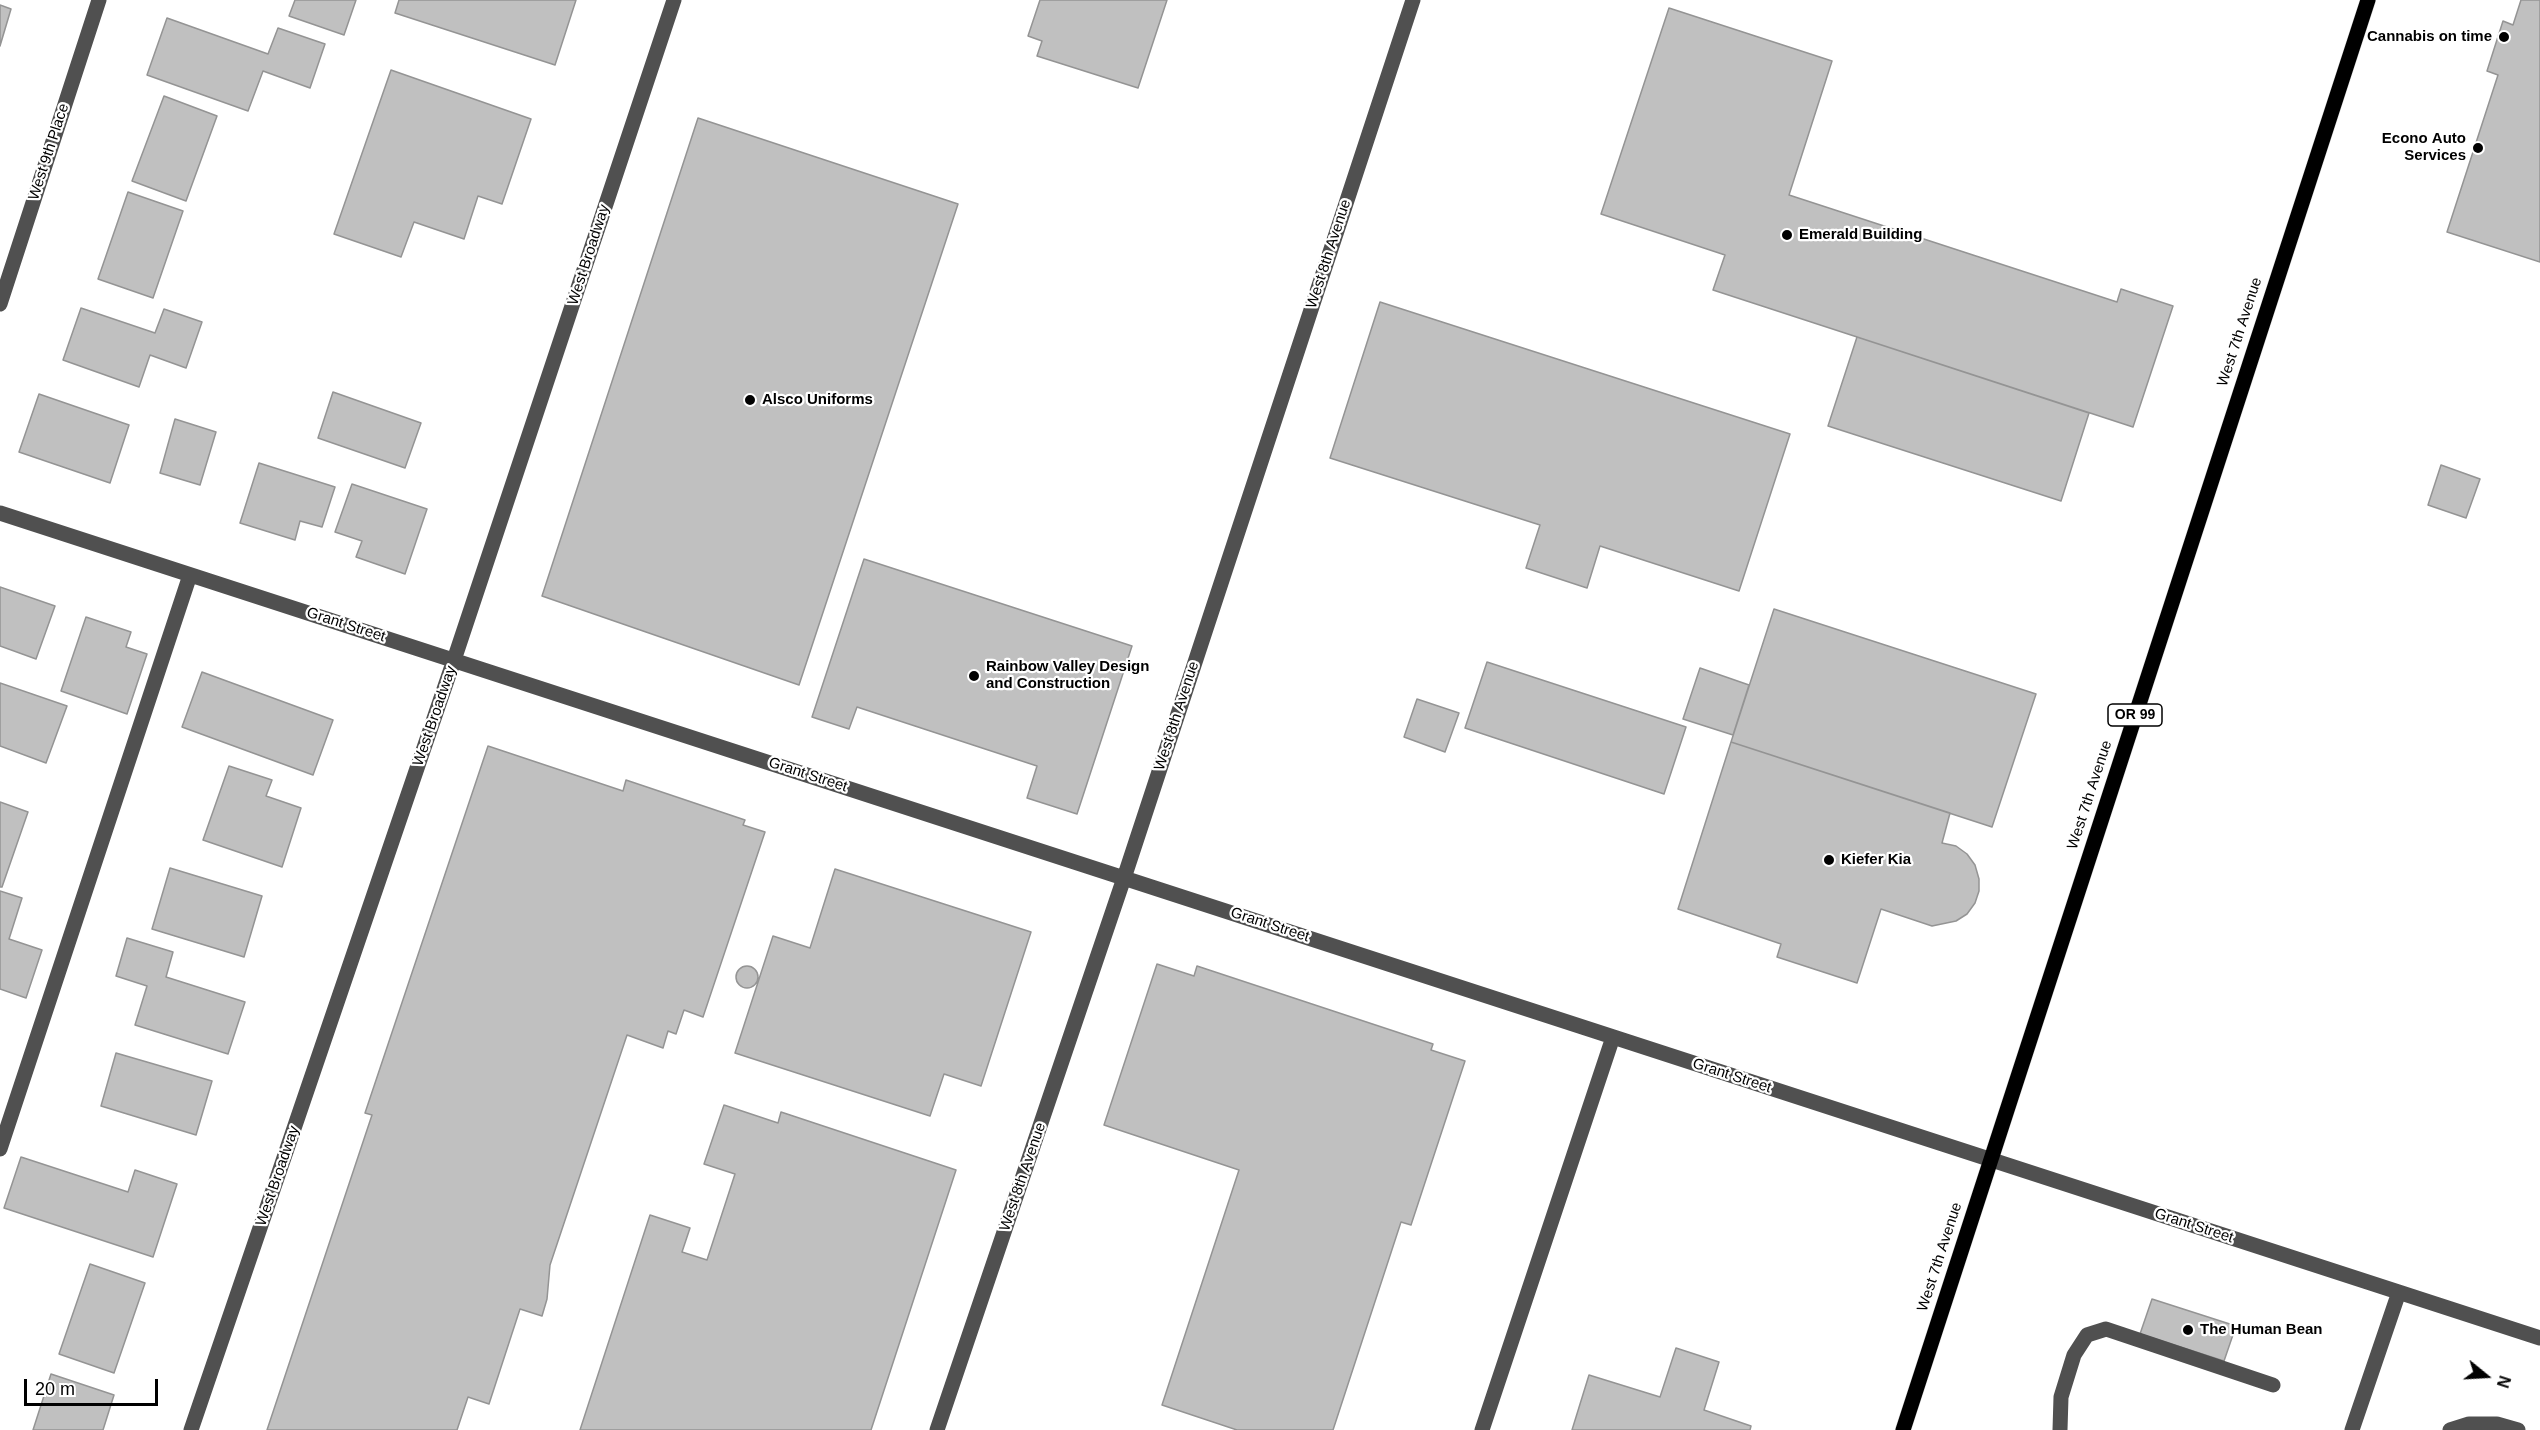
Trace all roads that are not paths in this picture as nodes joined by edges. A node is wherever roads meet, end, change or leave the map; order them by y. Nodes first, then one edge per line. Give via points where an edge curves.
1 (99, 0) edge
2 (674, 0) edge
3 (1413, 0) edge
4 (2368, 0) edge
5 (0, 304) edge
6 (0, 513) edge
7 (190, 575) junction
8 (454, 660) junction
9 (1124, 878) junction
10 (1613, 1037) junction
11 (0, 1149) edge
12 (1991, 1160) junction
13 (2399, 1292) junction
14 (2540, 1338) edge
15 (2273, 1385) dead end
16 (191, 1430) edge
17 (937, 1430) edge
18 (1482, 1430) edge
19 (1904, 1430) edge
20 (2060, 1430) edge
21 (2352, 1430) edge
22 (2450, 1430) edge
23 (2518, 1430) edge

1 - 5 street, West 9th Place
2 - 8 street, West Broadway
3 - 9 street, West 8th Avenue
4 - 12 main road, West 7th Avenue / OR 99
6 - 7 street, Grant Street
7 - 8 street, Grant Street
7 - 11 street
8 - 9 street, Grant Street
8 - 16 street, West Broadway
9 - 10 street, Grant Street
9 - 17 street, West 8th Avenue
10 - 12 street, Grant Street
10 - 18 street
12 - 13 street, Grant Street
12 - 19 main road, West 7th Avenue / OR 99
13 - 14 street, Grant Street
13 - 21 street
15 - 20 street via 2106,1329 2087,1335 2074,1355 2061,1397
22 - 23 street via 2469,1424 2497,1424

